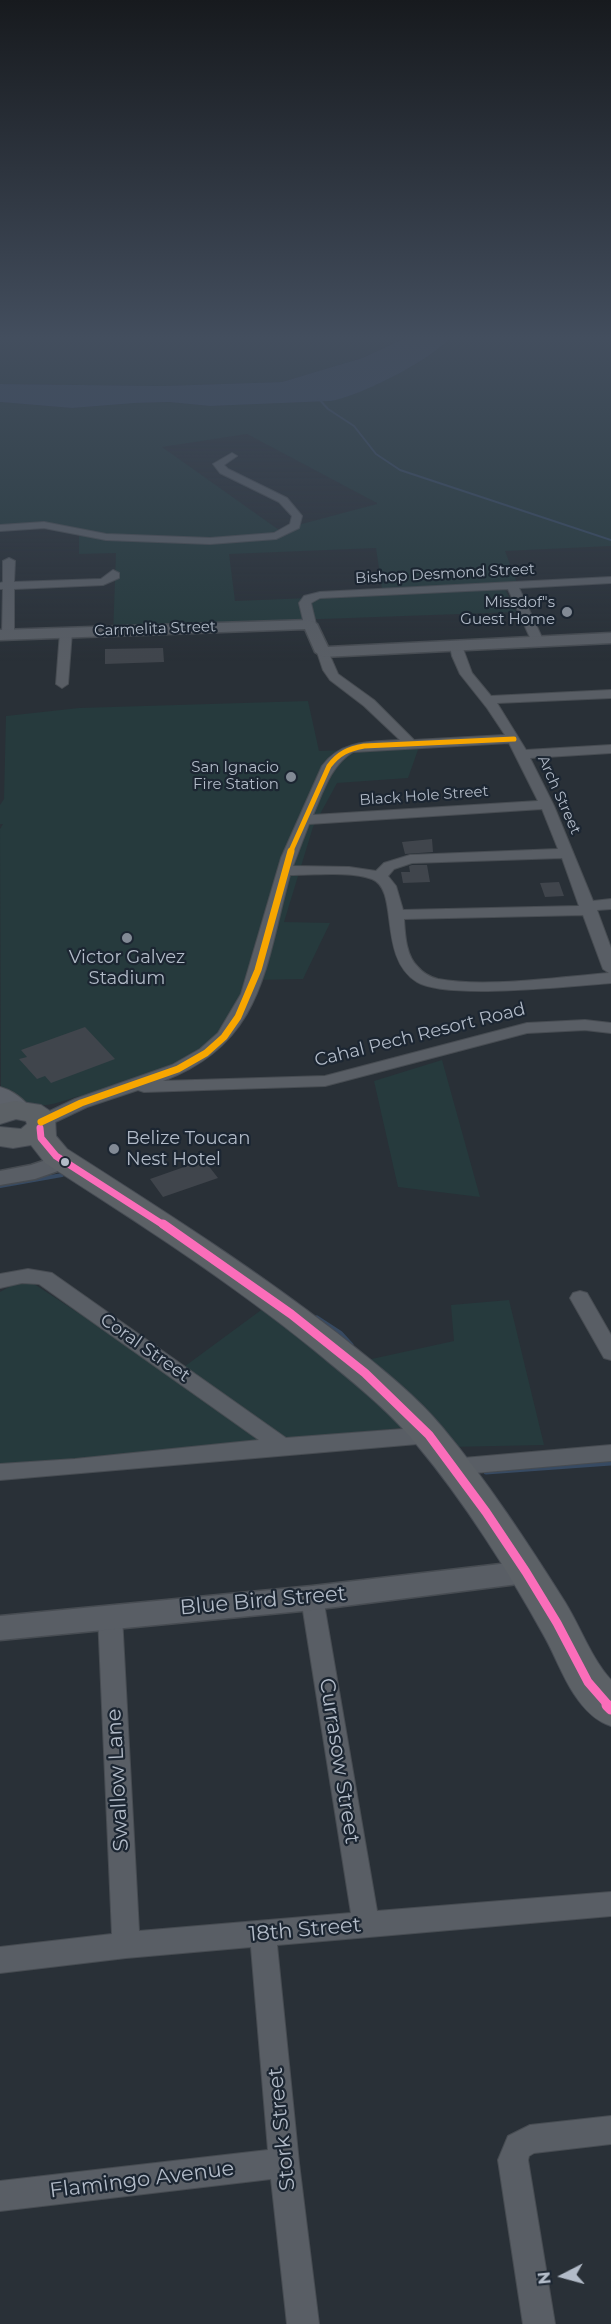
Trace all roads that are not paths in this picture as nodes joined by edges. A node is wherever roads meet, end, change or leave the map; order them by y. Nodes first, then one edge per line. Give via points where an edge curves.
1 (232, 456) dead end
2 (0, 528) edge
3 (9, 561) dead end
4 (113, 573) dead end
5 (611, 580) edge
6 (4, 586) edge
7 (512, 586) junction
8 (310, 624) junction
9 (66, 632) junction
10 (4, 635) edge
11 (611, 638) edge
12 (538, 642) junction
13 (456, 646) junction
14 (323, 652) junction
15 (62, 684) dead end
16 (611, 694) edge
17 (489, 700) junction
18 (514, 739) junction
19 (409, 742) junction
20 (611, 749) edge
21 (523, 754) junction
22 (545, 805) junction
23 (305, 820) junction
24 (566, 853) junction
25 (285, 870) junction
26 (379, 877) junction
27 (611, 904) edge
28 (587, 908) junction
29 (395, 915) junction
30 (611, 969) edge
31 (611, 978) edge
32 (611, 1028) edge
33 (130, 1087) junction
34 (21, 1124) edge
35 (0, 1178) edge
36 (0, 1281) edge
37 (580, 1298) dead end
38 (611, 1353) edge
39 (429, 1436) junction
40 (282, 1446) junction
41 (611, 1453) edge
42 (452, 1467) junction
43 (0, 1472) edge
44 (526, 1572) junction
45 (312, 1598) junction
46 (110, 1616) junction
47 (0, 1628) edge
48 (599, 1680) edge
49 (611, 1709) edge
50 (611, 1904) edge
51 (366, 1924) junction
52 (263, 1934) junction
53 (126, 1944) junction
54 (0, 1960) edge
55 (611, 2130) edge
56 (284, 2163) junction
57 (0, 2196) edge
58 (303, 2324) edge
59 (539, 2324) edge

1 - 2 street via 218,464 224,471 283,500 297,516 295,526 276,536 210,541 105,537 44,525
3 - 6 street
4 - 6 street via 113,578 103,582
5 - 7 street, Bishop Desmond Street
6 - 10 street
7 - 8 street, Bishop Desmond Street via 320,595 305,603
7 - 12 street
8 - 9 street, Carmelita Street
8 - 14 street
9 - 10 street, Carmelita Street
9 - 15 street
11 - 12 street
12 - 13 street
13 - 14 street
13 - 17 street, Arch Street via 465,676
14 - 19 street via 334,677 369,703
16 - 17 street
17 - 18 street, Arch Street
18 - 19 street
18 - 21 street, Arch Street
19 - 23 street via 363,746 337,756
20 - 21 street
21 - 22 street, Arch Street
22 - 23 street, Black Hole Street
22 - 24 street, Arch Street
23 - 25 street
24 - 26 street via 410,859 389,866
24 - 28 street, Arch Street
25 - 26 street
25 - 33 street via 252,983 229,1030 206,1053
26 - 29 street via 393,890
27 - 28 street
28 - 29 street
28 - 30 street, Arch Street
29 - 31 street via 400,953 416,975 427,982 468,985
32 - 33 street, Cahal Pech Resort Road via 527,1028 325,1082
33 - 34 street
34 - 35 street via 35,1172
34 - 39 highway via 291,1314 364,1373
36 - 40 street, Coral Street via 15,1276 45,1278
37 - 38 street
39 - 40 street
39 - 42 highway
40 - 43 street
41 - 42 street
42 - 44 highway
44 - 45 street, Blue Bird Street
44 - 48 highway
45 - 46 street, Blue Bird Street
45 - 51 street, Currasow Street
46 - 47 street, Blue Bird Street
46 - 53 street, Swallow Lane
48 - 49 highway
50 - 51 street, 18th Street
51 - 52 street, 18th Street
52 - 53 street, 18th Street
52 - 56 street, Stork Street
53 - 54 street, 18th Street
55 - 59 street via 530,2139 518,2146 513,2160
56 - 57 street, Flamingo Avenue
56 - 58 street, Stork Street

